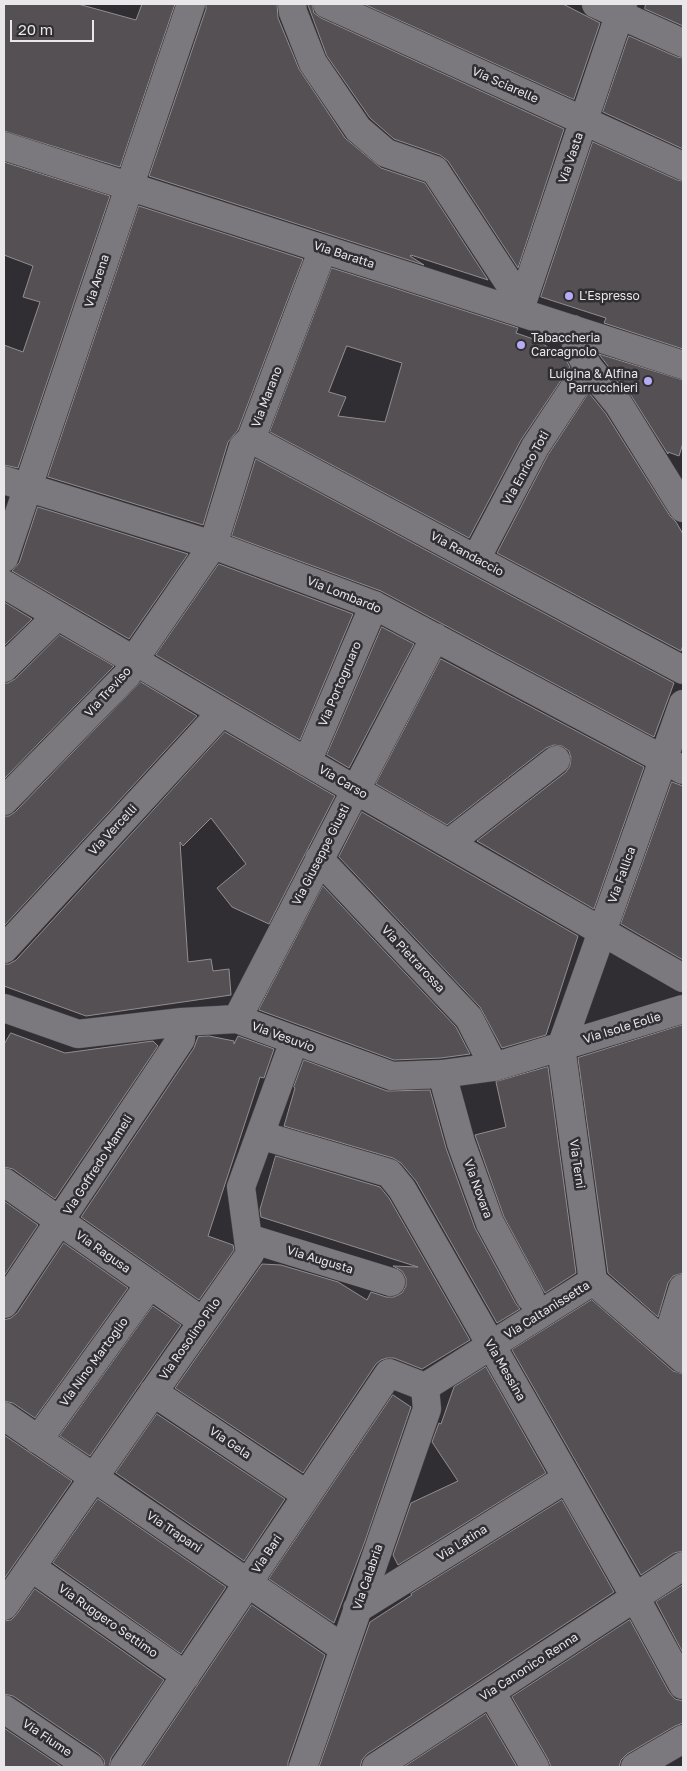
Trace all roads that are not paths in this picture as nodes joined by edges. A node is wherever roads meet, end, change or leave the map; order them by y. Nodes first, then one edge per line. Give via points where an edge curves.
1 (190, 4) edge
2 (292, 4) edge
3 (327, 4) edge
4 (613, 7) edge
5 (683, 43) edge
6 (584, 121) junction
7 (4, 146) edge
8 (683, 166) edge
9 (129, 186) junction
10 (323, 249) junction
11 (510, 283) dead end
12 (519, 312) junction
13 (573, 329) junction
14 (683, 365) edge
15 (580, 380) dead end
16 (251, 439) junction
17 (16, 484) edge
18 (683, 508) edge
19 (213, 545) junction
20 (4, 558) edge
21 (476, 559) junction
22 (4, 584) edge
23 (374, 605) junction
24 (58, 616) junction
25 (435, 637) junction
26 (135, 661) junction
27 (4, 668) edge
28 (683, 670) edge
29 (683, 704) edge
30 (222, 712) junction
31 (556, 760) dead end
32 (307, 762) junction
33 (673, 765) edge
34 (355, 790) junction
35 (4, 801) edge
36 (449, 843) junction
37 (319, 859) junction
38 (602, 931) junction
39 (4, 949) edge
40 (683, 978) edge
41 (683, 1009) edge
42 (6, 1012) edge
43 (237, 1020) junction
44 (182, 1022) junction
45 (294, 1041) junction
46 (561, 1047) junction
47 (494, 1067) junction
48 (442, 1074) junction
49 (260, 1135) junction
50 (4, 1182) edge
51 (60, 1222) junction
52 (248, 1238) junction
53 (593, 1281) junction
54 (392, 1282) dead end
55 (150, 1284) junction
56 (683, 1288) edge
57 (530, 1297) dead end
58 (4, 1304) edge
59 (202, 1322) junction
60 (491, 1345) junction
61 (674, 1351) edge
62 (425, 1387) junction
63 (153, 1392) junction
64 (4, 1416) edge
65 (38, 1440) junction
66 (94, 1477) junction
67 (567, 1478) junction
68 (308, 1494) junction
69 (683, 1566) edge
70 (31, 1567) junction
71 (248, 1583) junction
72 (635, 1597) junction
73 (4, 1606) edge
74 (357, 1609) junction
75 (343, 1648) junction
76 (186, 1676) junction
77 (683, 1685) edge
78 (491, 1692) junction
79 (4, 1708) edge
80 (683, 1739) edge
81 (90, 1767) edge
82 (124, 1767) edge
83 (303, 1767) edge
84 (376, 1767) edge
85 (534, 1767) edge
86 (635, 1767) edge

1 - 9 street, Via Arena
2 - 11 street via 313,63 358,130 386,153 434,170
3 - 6 street, Via Sciarelle
4 - 5 street
4 - 6 street, Via Vasta
6 - 8 street, Via Sciarelle
6 - 12 street, Via Vasta
7 - 9 street, Via Baratta
9 - 10 street, Via Baratta
9 - 17 street, Via Arena
10 - 12 street, Via Baratta
10 - 16 street, Via Marano
12 - 13 street, Via Baratta
13 - 14 street, Via Baratta
13 - 18 street via 577,349 619,405
15 - 21 street, Via Enrico Toti via 535,447
16 - 19 street, Via Marano via 243,447
16 - 21 street, Via Randaccio
17 - 19 street, Via Lombardo
17 - 20 street, Via Arena
19 - 23 street, Via Lombardo
19 - 26 street, Via Treviso
21 - 28 street, Via Randaccio
22 - 24 street, Via Carso
23 - 25 street, Via Lombardo
23 - 32 street, Via Portogruaro
24 - 26 street, Via Carso
24 - 27 street
25 - 33 street, Via Lombardo
25 - 34 street, Via Giuseppe Giusti
26 - 30 street, Via Carso
26 - 35 street, Via Treviso via 127,674
29 - 33 street, Via Fallica
30 - 32 street, Via Carso
30 - 39 street, Via Vercelli
31 - 36 street
32 - 34 street, Via Carso
33 - 38 street, Via Fallica
34 - 36 street, Via Carso
34 - 37 street, Via Giuseppe Giusti
36 - 38 street, Via Carso
37 - 43 street, Via Giuseppe Giusti
37 - 47 street, Via Pietrarossa via 468,1018
38 - 40 street, Via Carso
38 - 46 street, Via Fallica
41 - 46 street, Via Isole Eolie
42 - 44 street, Via Vesuvio via 78,1034
43 - 44 street, Via Vesuvio
43 - 45 street, Via Vesuvio
44 - 51 street, Via Goffredo Mameli via 181,1039
45 - 48 street, Via Vesuvio via 392,1076
45 - 49 street, Via Rosolino Pilo
46 - 47 street, Via Vesuvio
46 - 53 street, Via Terni
47 - 48 street, Via Vesuvio
48 - 57 street, Via Novara via 460,1143 490,1223
49 - 52 street, Via Rosolino Pilo via 242,1187
49 - 60 street, Via Messina via 388,1173 402,1189
50 - 51 street, Via Ragusa
51 - 55 street, Via Ragusa
51 - 58 street, Via Goffredo Mameli
52 - 54 street, Via Augusta
52 - 59 street, Via Rosolino Pilo via 250,1254
53 - 60 street, Via Caltanissetta
53 - 61 street, Via Caltanissetta
55 - 59 street, Via Ragusa
55 - 65 street, Via Nino Martoglio
56 - 61 street
59 - 63 street, Via Rosolino Pilo
60 - 62 street, Via Caltanissetta
60 - 67 street, Via Messina
62 - 68 street, Via Bari via 389,1373
62 - 74 street, Via Calabria via 427,1409
63 - 66 street, Via Rosolino Pilo
63 - 68 street, Via Gela
64 - 65 street, Via Trapani
65 - 66 street, Via Trapani
66 - 70 street, Via Rosolino Pilo
66 - 71 street, Via Trapani
67 - 72 street, Via Messina
67 - 74 street, Via Latina
68 - 71 street, Via Bari
69 - 72 street, Via Canonico Renna
70 - 73 street, Via Rosolino Pilo
70 - 76 street, Via Ruggero Settimo
71 - 75 street, Via Trapani
71 - 76 street, Via Bari
72 - 77 street, Via Messina
72 - 78 street, Via Canonico Renna
74 - 75 street, Via Calabria
75 - 83 street, Via Calabria
76 - 82 street, Via Bari
78 - 84 street, Via Canonico Renna
78 - 85 street
79 - 81 street, Via Fiume
80 - 86 street

